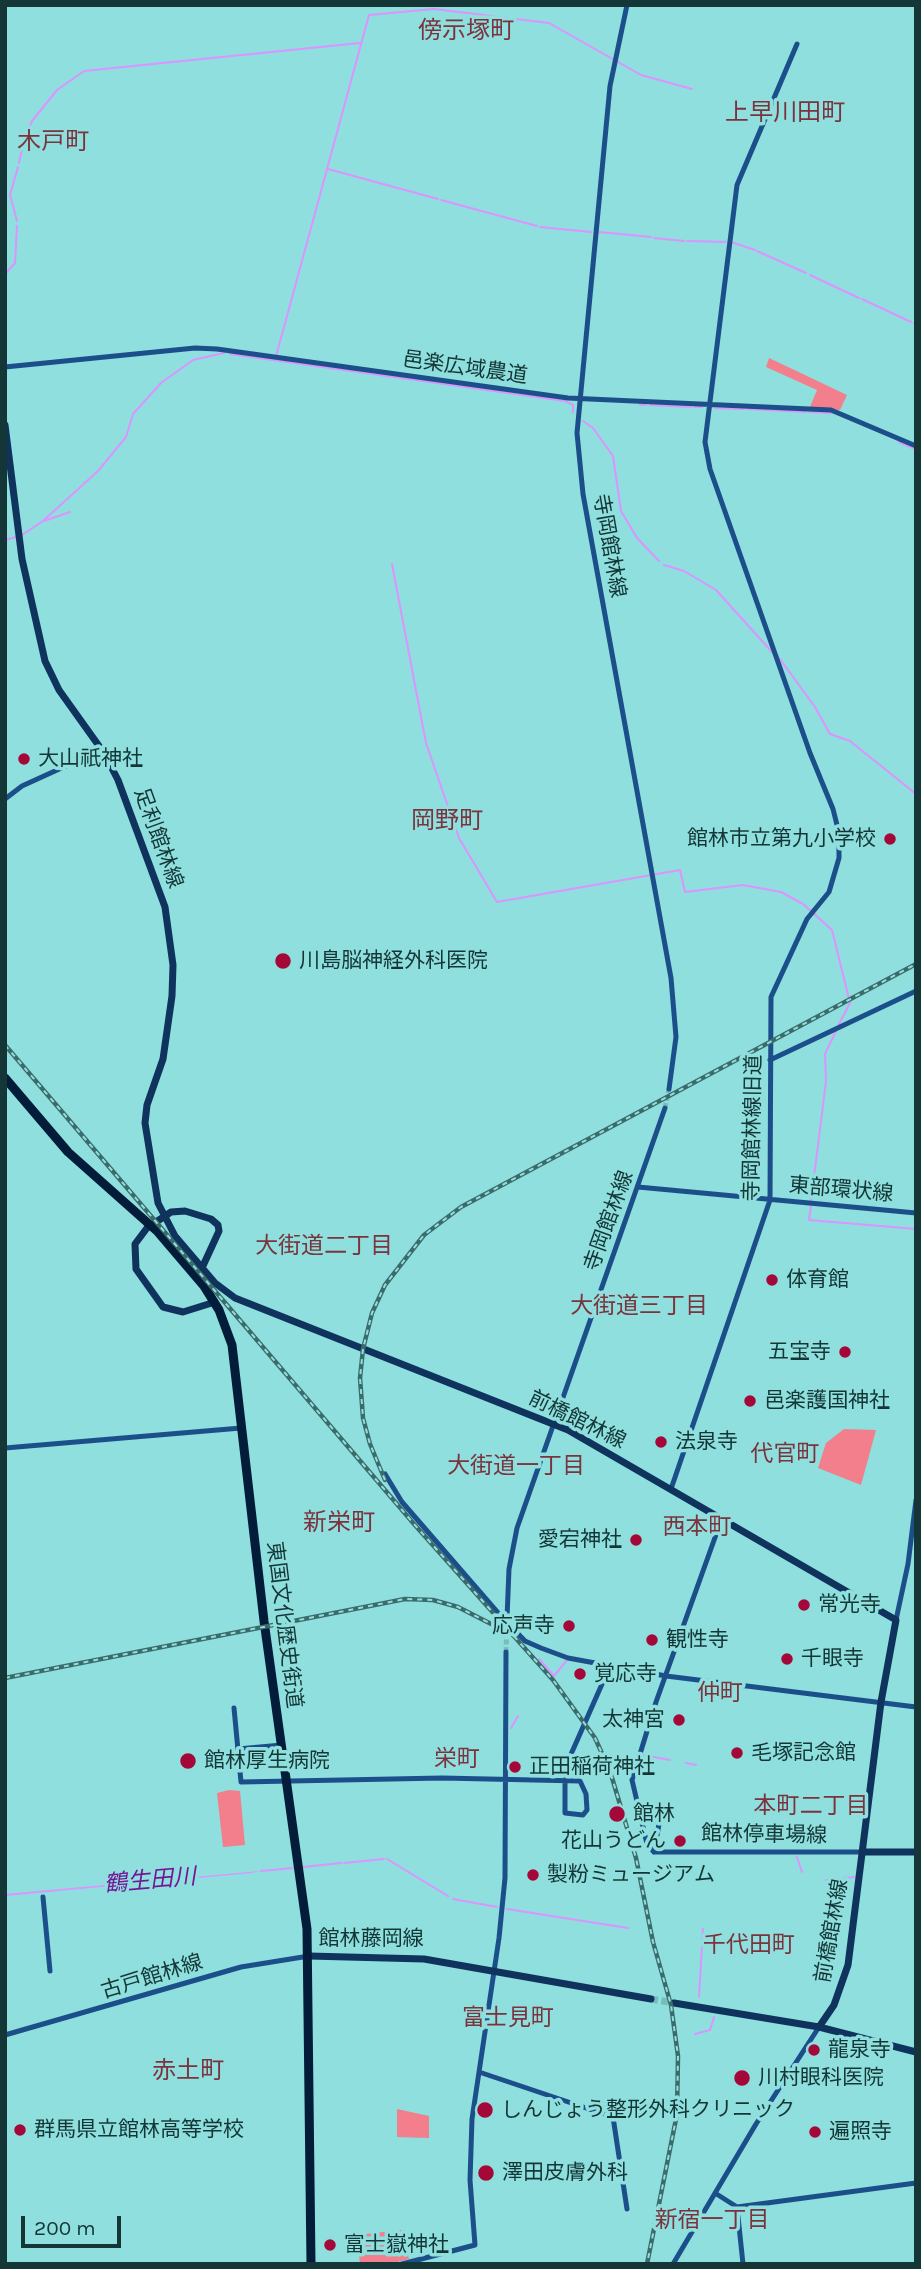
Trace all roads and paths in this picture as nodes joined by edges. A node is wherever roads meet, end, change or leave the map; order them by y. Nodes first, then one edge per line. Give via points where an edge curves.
1 (626, 6) edge
2 (797, 44) dead end
3 (5, 367) edge
4 (579, 399) junction
5 (708, 405) junction
6 (5, 425) edge
7 (916, 446) edge
8 (101, 750) junction
9 (5, 799) edge
10 (916, 991) edge
11 (770, 1060) junction
12 (5, 1078) edge
13 (669, 1089) tunnel mouth
14 (664, 1108) tunnel mouth
15 (638, 1187) junction
16 (770, 1200) junction
17 (916, 1213) edge
18 (202, 1268) junction
19 (215, 1302) junction
20 (554, 1424) junction
21 (242, 1427) junction
22 (5, 1448) edge
23 (385, 1474) dead end
24 (671, 1489) junction
25 (916, 1500) edge
26 (722, 1518) junction
27 (507, 1618) tunnel mouth
28 (896, 1620) junction
29 (506, 1652) tunnel mouth
30 (610, 1666) junction
31 (666, 1676) junction
32 (881, 1702) junction
33 (916, 1707) edge
34 (234, 1708) dead end
35 (282, 1745) junction
36 (238, 1749) junction
37 (505, 1779) junction
38 (566, 1782) junction
39 (288, 1783) junction
40 (639, 1812) junction
41 (647, 1821) junction
42 (644, 1827) junction
43 (658, 1841) junction
44 (664, 1850) junction
45 (654, 1852) junction
46 (862, 1852) junction
47 (916, 1852) edge
48 (43, 1897) dead end
49 (309, 1956) junction
50 (495, 1969) junction
51 (50, 1971) dead end
52 (651, 1997) tunnel mouth
53 (673, 2001) tunnel mouth
54 (819, 2026) junction
55 (5, 2035) edge
56 (916, 2052) edge
57 (479, 2072) junction
58 (916, 2183) edge
59 (715, 2193) junction
60 (737, 2207) junction
61 (626, 2209) dead end
62 (311, 2264) edge
63 (402, 2264) edge
64 (673, 2264) edge
65 (743, 2264) edge

1 - 4 street, 寺岡館林線 via 611,75
2 - 5 street via 737,185
3 - 4 street, 邑楽広域農道 via 217,349
4 - 5 street, 邑楽広域農道
4 - 13 street, 寺岡館林線 via 578,450 584,496 673,993 676,1037
5 - 7 street, 邑楽広域農道 via 837,411
5 - 11 street, 寺岡館林線旧道 via 705,442 710,470 839,833 833,884 801,930 776,982 770,1002
6 - 8 main road, 足利館林線 via 22,559 45,661 59,690
8 - 9 street via 22,786
8 - 18 main road, 足利館林線 via 127,799 164,907 173,965 172,996 163,1059 145,1112 146,1132 164,1220
10 - 11 street
11 - 16 street, 寺岡館林線旧道
12 - 19 highway, 東国文化歴史街道 via 68,1152 158,1233
14 - 15 street, 寺岡館林線
15 - 16 street, 東部環状線
15 - 20 street, 寺岡館林線
16 - 17 street, 東部環状線
16 - 24 street, 寺岡館林線旧道
18 - 19 main road via 218,1225 211,1219 175,1211 161,1216 135,1244 136,1269 163,1307 183,1312
18 - 20 main road, 前橋館林線 via 221,1289 251,1306
19 - 21 highway, 東国文化歴史街道 via 232,1345
20 - 24 main road, 前橋館林線
20 - 27 street, 寺岡館林線 via 512,1549
21 - 22 street
21 - 35 highway, 東国文化歴史街道
23 - 30 street via 420,1523 525,1641 556,1654
24 - 26 main road, 前橋館林線
25 - 28 street
26 - 28 main road, 前橋館林線
26 - 31 street
28 - 32 main road, 前橋館林線
29 - 37 street
30 - 31 street
30 - 38 street via 568,1761
31 - 32 street
31 - 40 street via 632,1780
32 - 33 street
32 - 46 main road, 前橋館林線
34 - 36 street
35 - 36 street
35 - 39 highway, 東国文化歴史街道
36 - 39 street via 241,1782
37 - 38 street
37 - 39 street
37 - 50 street via 505,1878
38 - 38 street via 583,1784 587,1810 583,1815 565,1813
39 - 49 highway, 東国文化歴史街道
40 - 41 street
40 - 42 street
41 - 42 street
41 - 43 street via 658,1822
42 - 45 street via 649,1849
43 - 44 street
43 - 45 street
44 - 45 street, 館林停車場線
44 - 46 street, 館林停車場線
46 - 47 main road
46 - 54 main road, 前橋館林線 via 845,1976 834,2005
48 - 51 street
49 - 50 main road, 館林藤岡線 via 411,1958
49 - 55 street, 古戸館林線 via 241,1967
49 - 62 highway, 東国文化歴史街道
50 - 52 main road, 館林藤岡線
50 - 57 street
53 - 54 main road
54 - 56 main road
54 - 59 street
57 - 61 street via 613,2117
57 - 63 street via 470,2159 475,2245
58 - 60 street
59 - 60 street
59 - 64 street
60 - 65 street

